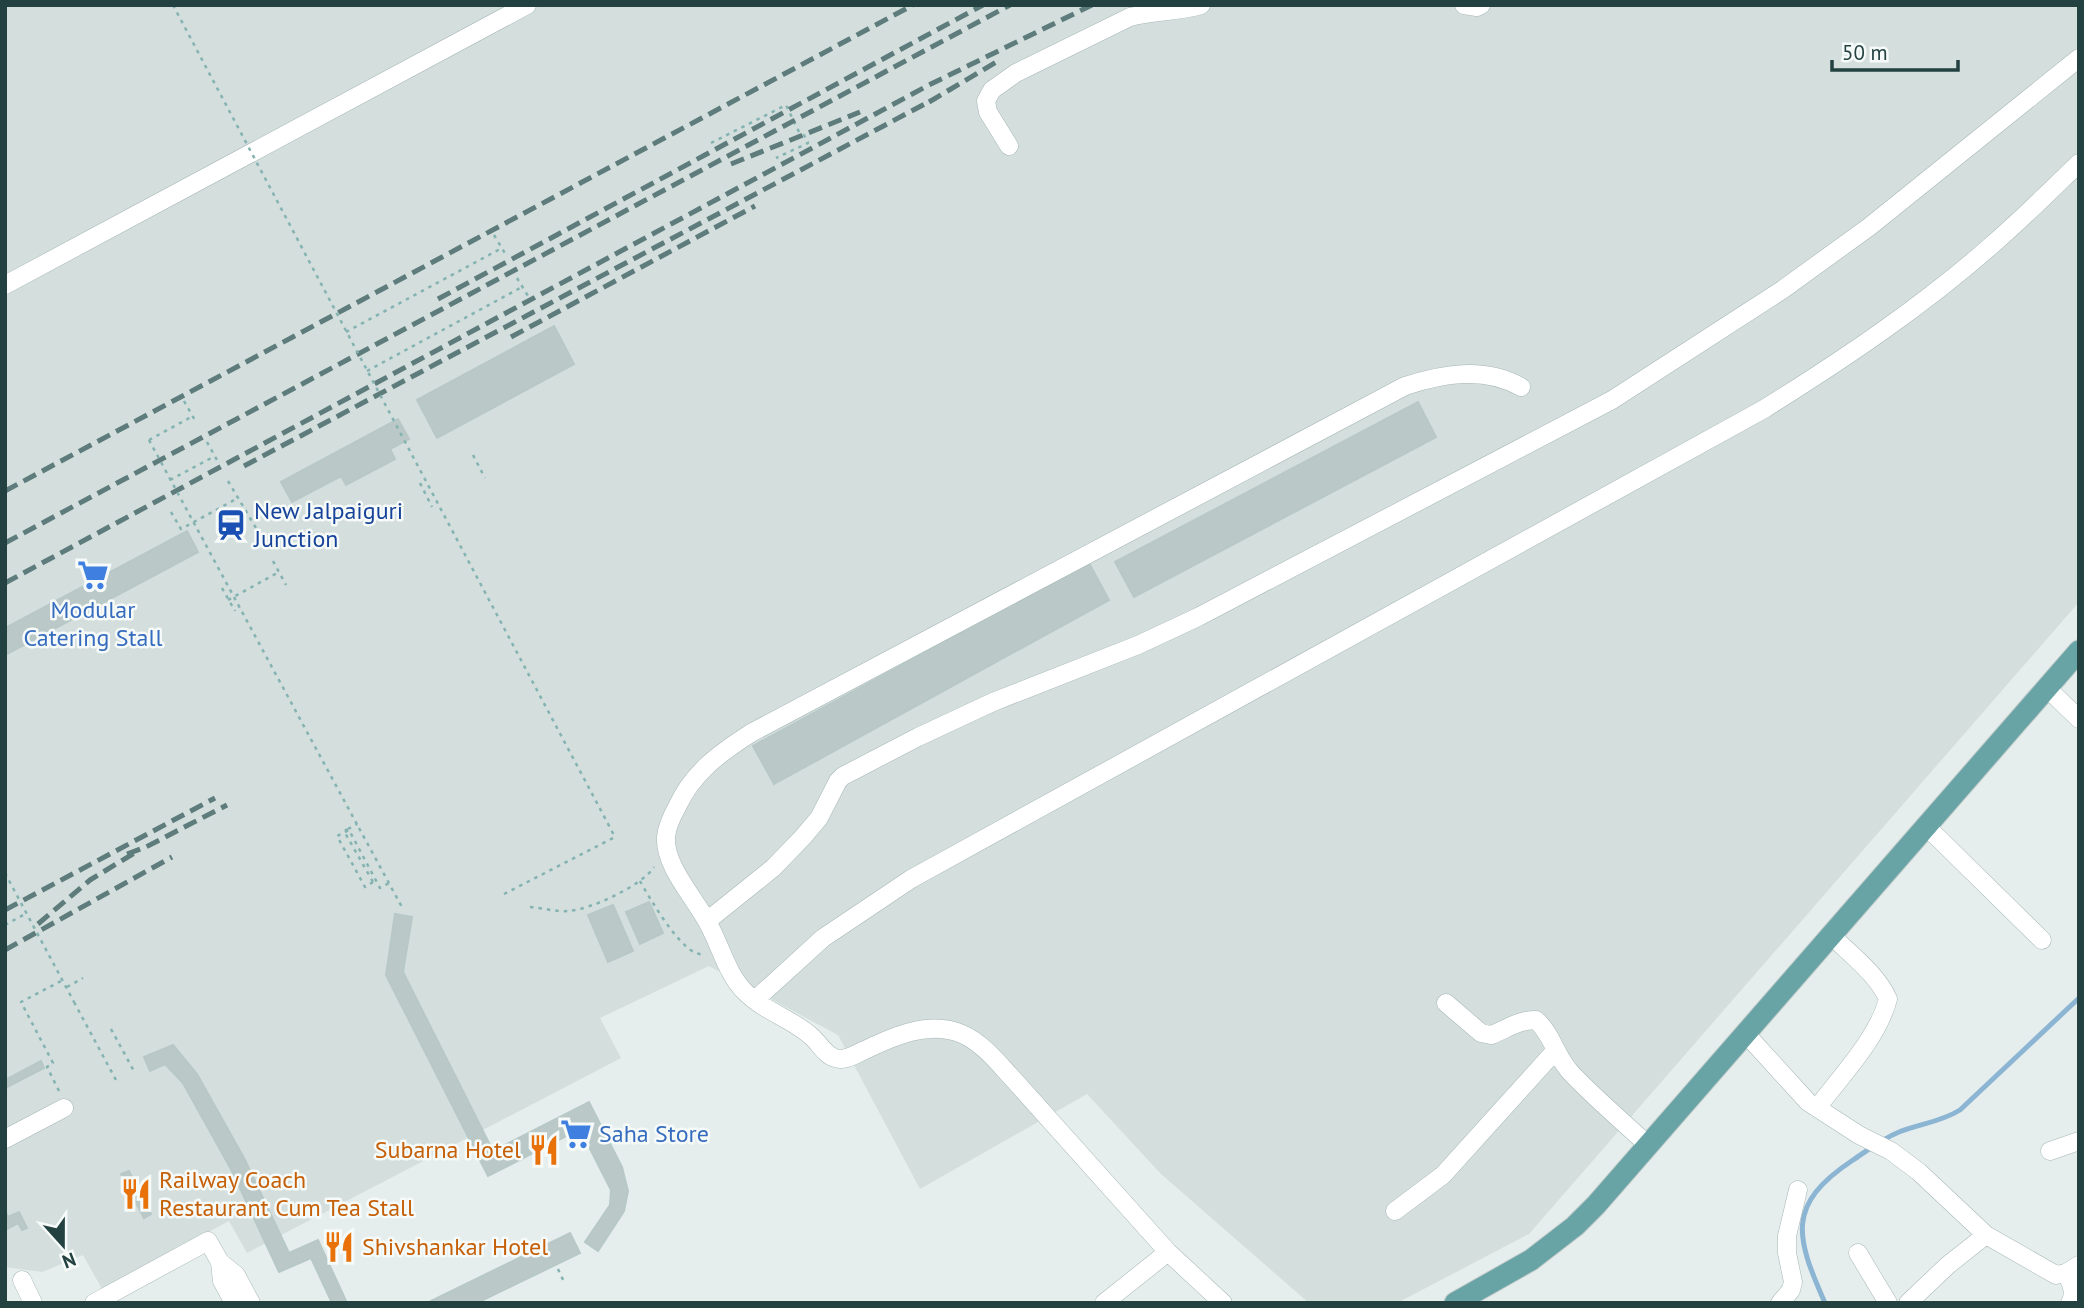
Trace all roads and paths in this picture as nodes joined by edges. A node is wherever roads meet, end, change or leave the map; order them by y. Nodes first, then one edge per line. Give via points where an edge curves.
1 (173, 5) edge
2 (527, 5) edge
3 (1201, 5) edge
4 (1464, 5) edge
5 (1481, 5) edge
6 (2079, 58) edge
7 (711, 143) dead end
8 (1009, 146) dead end
9 (776, 158) dead end
10 (2079, 163) edge
11 (494, 235) dead end
12 (502, 248) junction
13 (506, 255) dead end
14 (517, 278) dead end
15 (5, 285) edge
16 (522, 287) junction
17 (528, 296) dead end
18 (346, 332) junction
19 (367, 371) junction
20 (1521, 387) dead end
21 (184, 401) dead end
22 (193, 416) junction
23 (196, 422) dead end
24 (207, 442) dead end
25 (473, 455) dead end
26 (215, 456) junction
27 (218, 462) dead end
28 (485, 478) dead end
29 (170, 480) junction
30 (228, 481) dead end
31 (420, 483) dead end
32 (431, 492) junction
33 (426, 494) junction
34 (238, 498) junction
35 (432, 506) dead end
36 (171, 512) dead end
37 (194, 523) junction
38 (262, 538) dead end
39 (273, 561) dead end
40 (279, 572) junction
41 (286, 584) dead end
42 (222, 588) dead end
43 (234, 597) junction
44 (229, 600) junction
45 (235, 611) dead end
46 (2079, 651) edge
47 (2047, 688) junction
48 (2079, 719) edge
49 (358, 826) junction
50 (1927, 827) junction
51 (670, 858) junction
52 (5, 873) edge
53 (640, 881) junction
54 (389, 883) junction
55 (504, 894) dead end
56 (530, 907) dead end
57 (403, 909) dead end
58 (27, 913) junction
59 (707, 921) junction
60 (5, 925) edge
61 (1832, 936) junction
62 (2042, 940) dead end
63 (721, 954) junction
64 (83, 978) dead end
65 (63, 980) junction
66 (67, 988) junction
67 (755, 1000) junction
68 (1446, 1003) dead end
69 (111, 1029) dead end
70 (1746, 1034) junction
71 (1555, 1051) junction
72 (135, 1073) dead end
73 (117, 1082) dead end
74 (63, 1102) joint
75 (1817, 1108) junction
76 (5, 1139) edge
77 (2079, 1141) edge
78 (1648, 1145) junction
79 (2050, 1151) dead end
80 (1798, 1190) dead end
81 (1395, 1211) dead end
82 (1986, 1236) junction
83 (1168, 1252) junction
84 (1858, 1253) dead end
85 (220, 1262) junction
86 (558, 1269) dead end
87 (2073, 1269) edge
88 (22, 1280) dead end
89 (564, 1282) dead end
90 (33, 1303) edge
91 (94, 1303) edge
92 (234, 1303) edge
93 (251, 1303) edge
94 (1104, 1303) edge
95 (1223, 1303) edge
96 (1455, 1303) edge
97 (1780, 1303) edge
98 (1888, 1303) edge
99 (1908, 1303) edge
100 (2070, 1303) edge

1 - 18 path, bridge
2 - 15 street
3 - 8 street via 1130,17 1016,73 992,90 986,101 988,112
4 - 5 street
6 - 59 street via 1869,227 1782,290 1612,400 1198,617 993,702 843,776 803,837 773,868
7 - 9 path via 786,105 808,143
10 - 67 street via 1992,245 1839,362 1764,409 911,879 823,938
11 - 12 path
12 - 13 path
12 - 18 path
14 - 16 path
16 - 17 path
16 - 19 path
18 - 19 path, bridge
19 - 32 path, bridge
20 - 51 street via 1464,374 1405,386 751,733 701,769 681,798 666,836
21 - 22 path
22 - 23 path
22 - 29 path, bridge via 149,440
24 - 26 path
25 - 28 path
26 - 27 path
26 - 29 path
29 - 37 path, bridge
30 - 34 path
31 - 33 path
32 - 33 path, bridge
32 - 55 path, bridge via 615,837
33 - 35 path
34 - 37 path
34 - 38 path
36 - 37 path via 181,529
37 - 43 path, bridge
39 - 40 path
40 - 41 path
40 - 43 path
42 - 44 path
43 - 44 path, bridge
43 - 49 path, bridge
44 - 45 path
46 - 47 main road
47 - 48 street
47 - 50 main road
49 - 54 path
49 - 54 path, bridge via 344,831 350,841 355,852 373,883 365,887 337,836 349,830 380,888
50 - 61 main road
50 - 62 street
51 - 53 path via 656,864
51 - 59 street
52 - 58 path, bridge
53 - 56 path via 572,911
53 - 63 path via 682,943 707,956
54 - 57 path
58 - 60 path
58 - 65 path, bridge
59 - 63 street
61 - 70 main road
61 - 75 street via 1884,988 1888,999 1864,1047
63 - 67 street via 743,990
64 - 66 path
65 - 66 path, bridge
65 - 74 path via 21,1002 54,1063 47,1067
66 - 73 path, bridge
67 - 83 street via 839,1059 929,1029 954,1031 974,1040
68 - 71 street via 1481,1033 1490,1035 1536,1020 1549,1034
69 - 72 path
70 - 75 street
70 - 78 main road
71 - 78 street via 1572,1074
71 - 81 street via 1443,1175
74 - 76 street
75 - 82 street via 1919,1172
77 - 79 street
78 - 96 main road via 1596,1205 1552,1245
80 - 97 street via 1787,1236 1793,1282
82 - 87 street via 2056,1275
82 - 99 street
83 - 94 street
83 - 95 street
84 - 98 street
85 - 91 street via 208,1241
85 - 92 street via 222,1281
85 - 93 street via 236,1275
86 - 89 path
87 - 100 street
88 - 90 street

